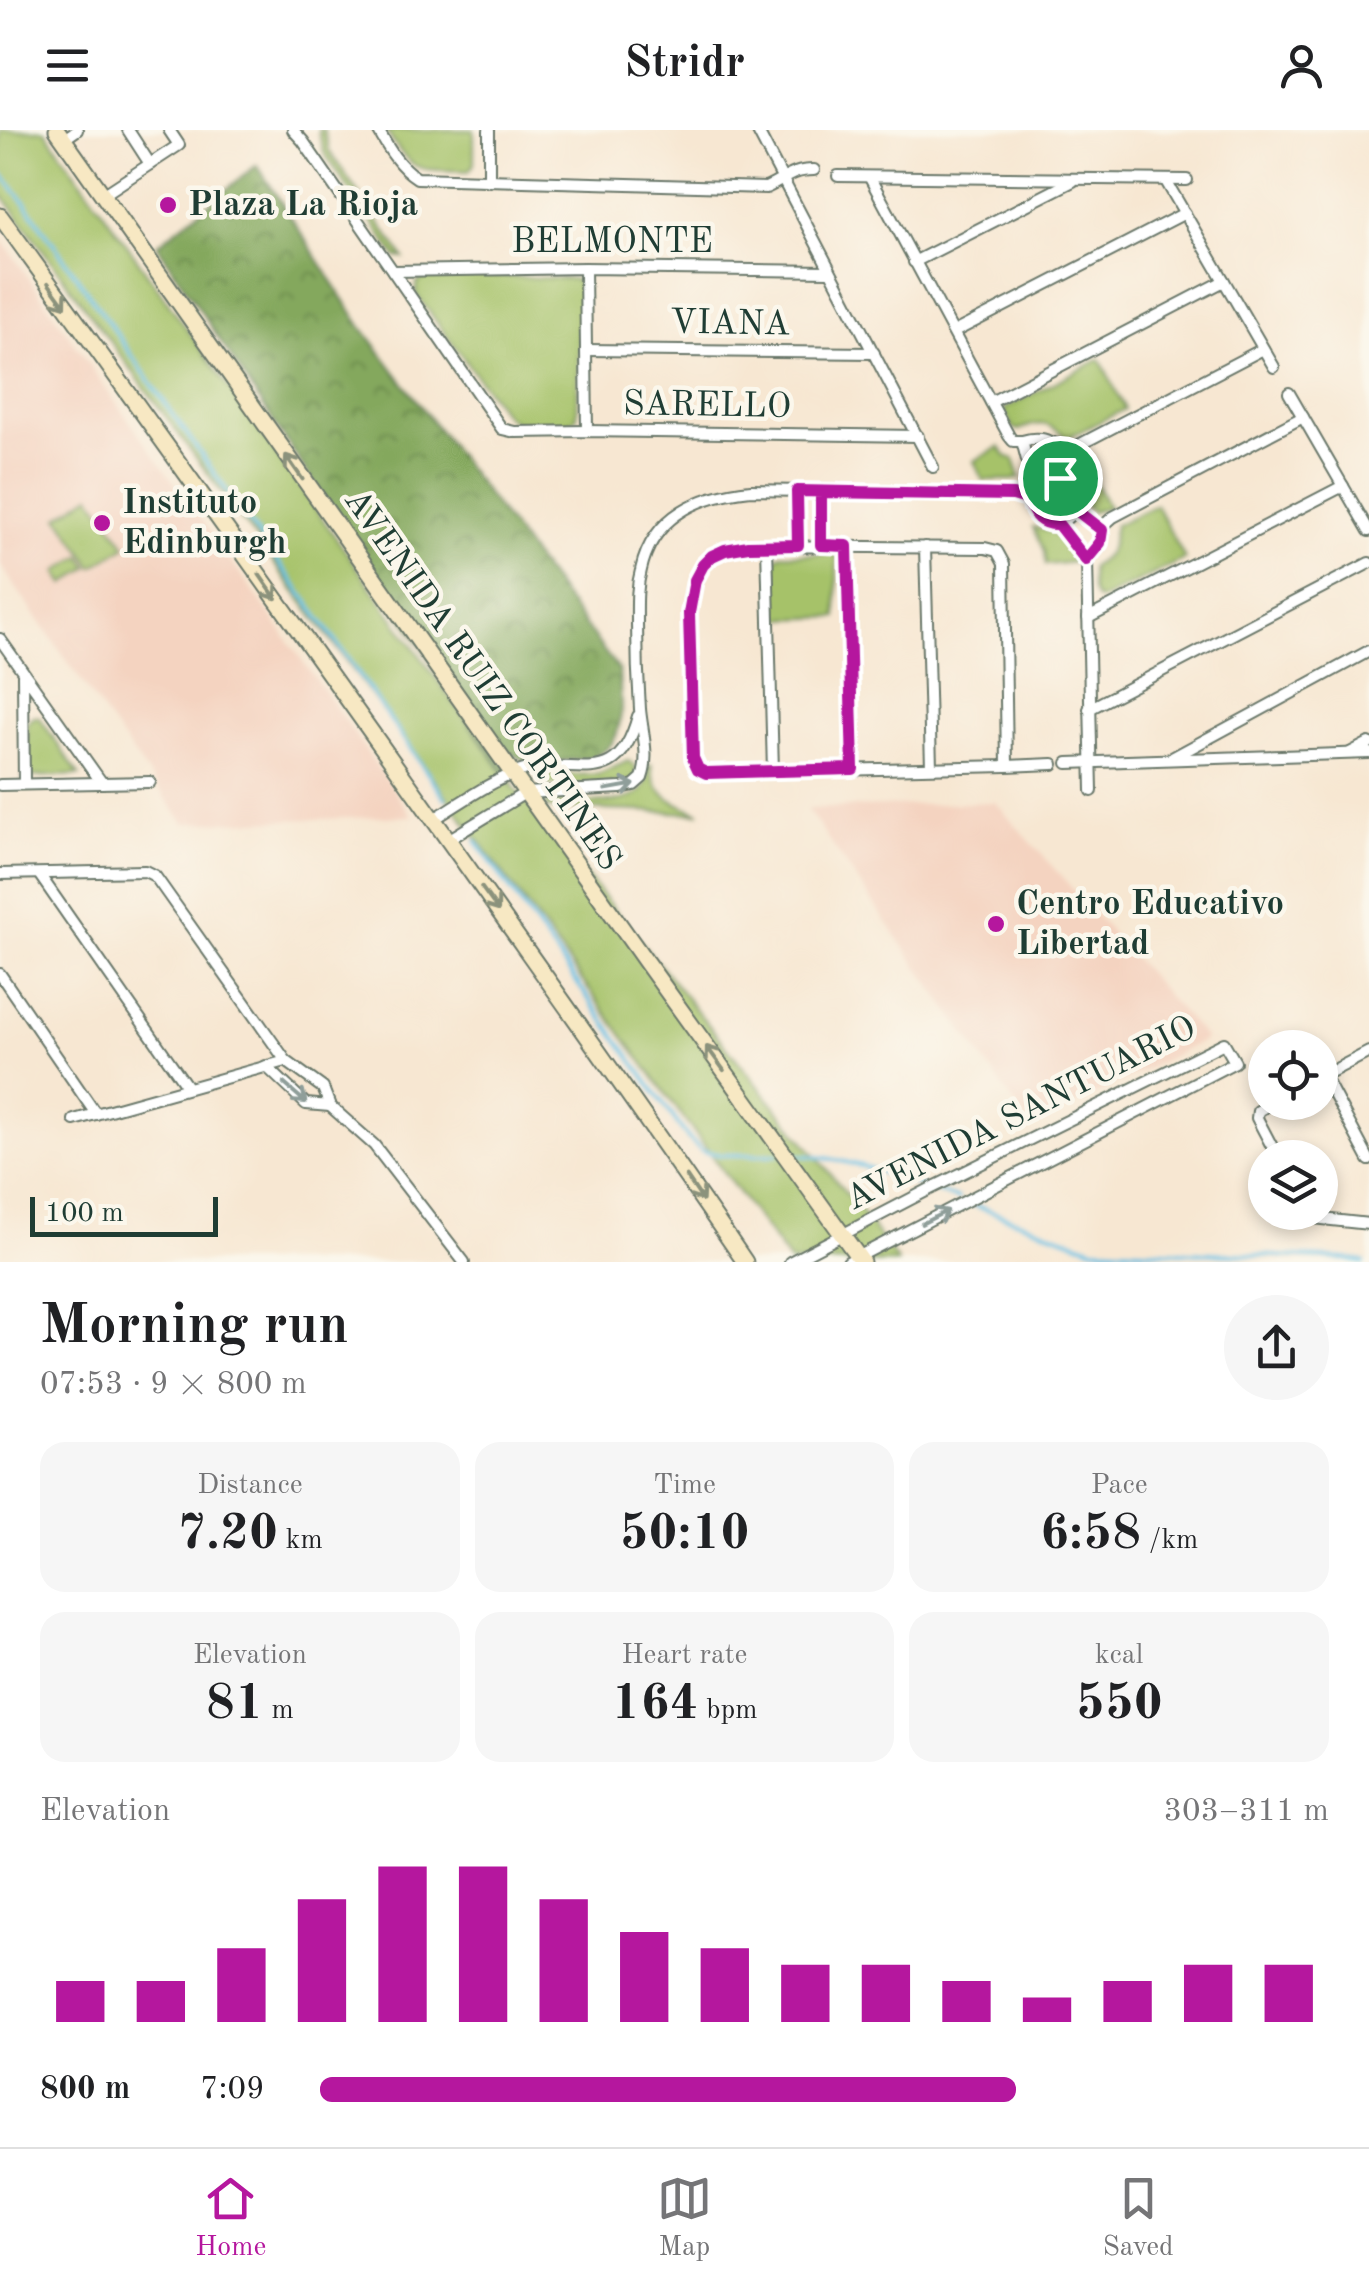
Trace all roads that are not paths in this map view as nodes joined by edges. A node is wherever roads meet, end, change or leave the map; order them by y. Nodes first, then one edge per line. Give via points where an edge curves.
1 (128, 130) edge
2 (169, 130) edge
3 (293, 130) edge
4 (378, 130) edge
5 (489, 130) edge
6 (757, 130) edge
7 (66, 133) edge
8 (304, 136) edge
9 (150, 164) junction
10 (814, 170) dead end
11 (838, 176) dead end
12 (870, 178) junction
13 (784, 180) junction
14 (1076, 180) junction
15 (1188, 180) dead end
16 (489, 181) junction
17 (1166, 181) junction
18 (103, 195) junction
19 (1185, 213) junction
20 (0, 216) edge
21 (914, 262) junction
22 (585, 268) junction
23 (393, 271) junction
24 (830, 271) junction
25 (1224, 281) junction
26 (954, 332) junction
27 (1264, 349) junction
28 (586, 350) junction
29 (874, 353) junction
30 (1274, 367) dead end
31 (1289, 394) dead end
32 (991, 402) junction
33 (1303, 417) junction
34 (587, 431) junction
35 (918, 436) junction
36 (1022, 442) junction
37 (1057, 444) junction
38 (933, 466) dead end
39 (1060, 478) junction
40 (1039, 482) junction
41 (1343, 486) junction
42 (797, 491) junction
43 (821, 492) junction
44 (1030, 500) junction
45 (1075, 509) junction
46 (1058, 524) junction
47 (1102, 530) junction
48 (1369, 531) edge
49 (798, 545) junction
50 (821, 545) junction
51 (767, 546) junction
52 (847, 546) junction
53 (925, 548) junction
54 (1086, 560) junction
55 (1369, 563) edge
56 (1088, 618) junction
57 (0, 638) edge
58 (1369, 651) edge
59 (23, 673) junction
60 (1089, 709) junction
61 (640, 710) junction
62 (1369, 743) edge
63 (1350, 754) junction
64 (1369, 754) edge
65 (1169, 760) junction
66 (1090, 762) junction
67 (1068, 763) dead end
68 (1053, 764) dead end
69 (1007, 766) junction
70 (931, 767) junction
71 (853, 769) junction
72 (773, 771) junction
73 (513, 774) junction
74 (150, 782) dead end
75 (102, 783) junction
76 (24, 784) junction
77 (0, 785) edge
78 (525, 792) junction
79 (1092, 792) dead end
80 (434, 819) junction
81 (448, 840) junction
82 (0, 874) edge
83 (39, 874) junction
84 (0, 974) edge
85 (1369, 1052) edge
86 (286, 1061) junction
87 (266, 1066) junction
88 (1338, 1068) edge
89 (188, 1088) junction
90 (1338, 1105) edge
91 (330, 1106) junction
92 (96, 1114) junction
93 (74, 1120) dead end
94 (1369, 1160) edge
95 (1338, 1220) edge
96 (1369, 1224) edge
97 (842, 1235) junction
98 (856, 1260) edge
99 (464, 1262) edge
100 (745, 1262) edge
101 (790, 1262) edge

1 - 9 street
2 - 9 street via 179,146
3 - 8 street
4 - 16 street via 417,178
5 - 16 street
6 - 13 street
7 - 18 main road, AVENIDA RUIZ CORTINES
8 - 23 street
9 - 18 street
10 - 13 street via 796,170
11 - 12 street
12 - 14 street
12 - 21 street
13 - 16 street via 766,188
13 - 24 street
14 - 17 street
14 - 21 street
15 - 17 street
17 - 19 street
73 -> 18 main road, AVENIDA RUIZ CORTINES
19 - 25 street
19 - 26 street
20 -> 80 main road
21 - 26 street
22 - 23 street, BELMONTE
22 - 24 street, BELMONTE
22 - 28 street
23 - 34 street, SARELLO via 498,425 515,432
24 - 29 street
25 - 27 street
25 - 32 street
26 - 32 street
27 - 30 street
27 - 37 street via 1080,445
28 - 29 street, VIANA
28 - 34 street
29 - 35 street
31 - 33 street
32 - 36 street via 1009,436
33 - 41 street
33 - 47 street via 1113,517
34 - 35 street, SARELLO
35 - 38 street
36 - 37 street
36 - 40 street
37 - 39 street
39 - 40 street
39 - 45 street via 1076,494
40 - 44 street
41 - 48 street
41 - 56 street
42 - 43 street
42 - 49 street
42 - 61 street via 712,496 657,534 637,590
43 - 44 street
43 - 50 street
44 - 46 street via 1039,518
45 - 46 street
45 - 47 street
46 - 54 street
47 - 54 street
49 - 50 street
49 - 51 street
50 - 52 street
51 - 72 street
51 - 72 street via 712,556 695,580 689,613 694,764 706,773
52 - 53 street
52 - 71 street
53 - 69 street via 985,548 1003,559
53 - 70 street
54 - 56 street
55 - 60 street
56 - 60 street
57 - 59 street
58 - 65 street
59 - 75 street
59 - 76 street
60 - 66 street
61 - 73 street via 626,745 605,764
78 -> 61 street via 607,790 639,782 646,765
62 - 63 street
63 - 64 street
63 - 65 street
65 - 66 street
66 - 67 street
66 - 79 street
68 - 69 street
69 - 70 street
70 - 71 street
71 - 72 street
73 - 78 main road, AVENIDA RUIZ CORTINES
73 - 80 street
74 - 75 street
75 - 76 street
76 - 77 street
78 - 81 street
97 -> 78 main road, AVENIDA RUIZ CORTINES
80 - 81 main road
81 -> 100 main road
82 - 83 street
83 - 86 street via 156,876
83 - 89 street
84 - 92 street
85 - 88 street
86 - 87 street
86 - 91 street via 323,1088
87 - 89 street
87 -> 91 street via 306,1104
89 - 92 street
90 - 94 street
91 - 99 street via 374,1145
92 - 93 street
95 - 96 street
97 - 98 main road, AVENIDA RUIZ CORTINES
98 -> 97 street, AVENIDA SANTUARIO via 1235,1062 1224,1043
97 - 101 street, AVENIDA SANTUARIO

